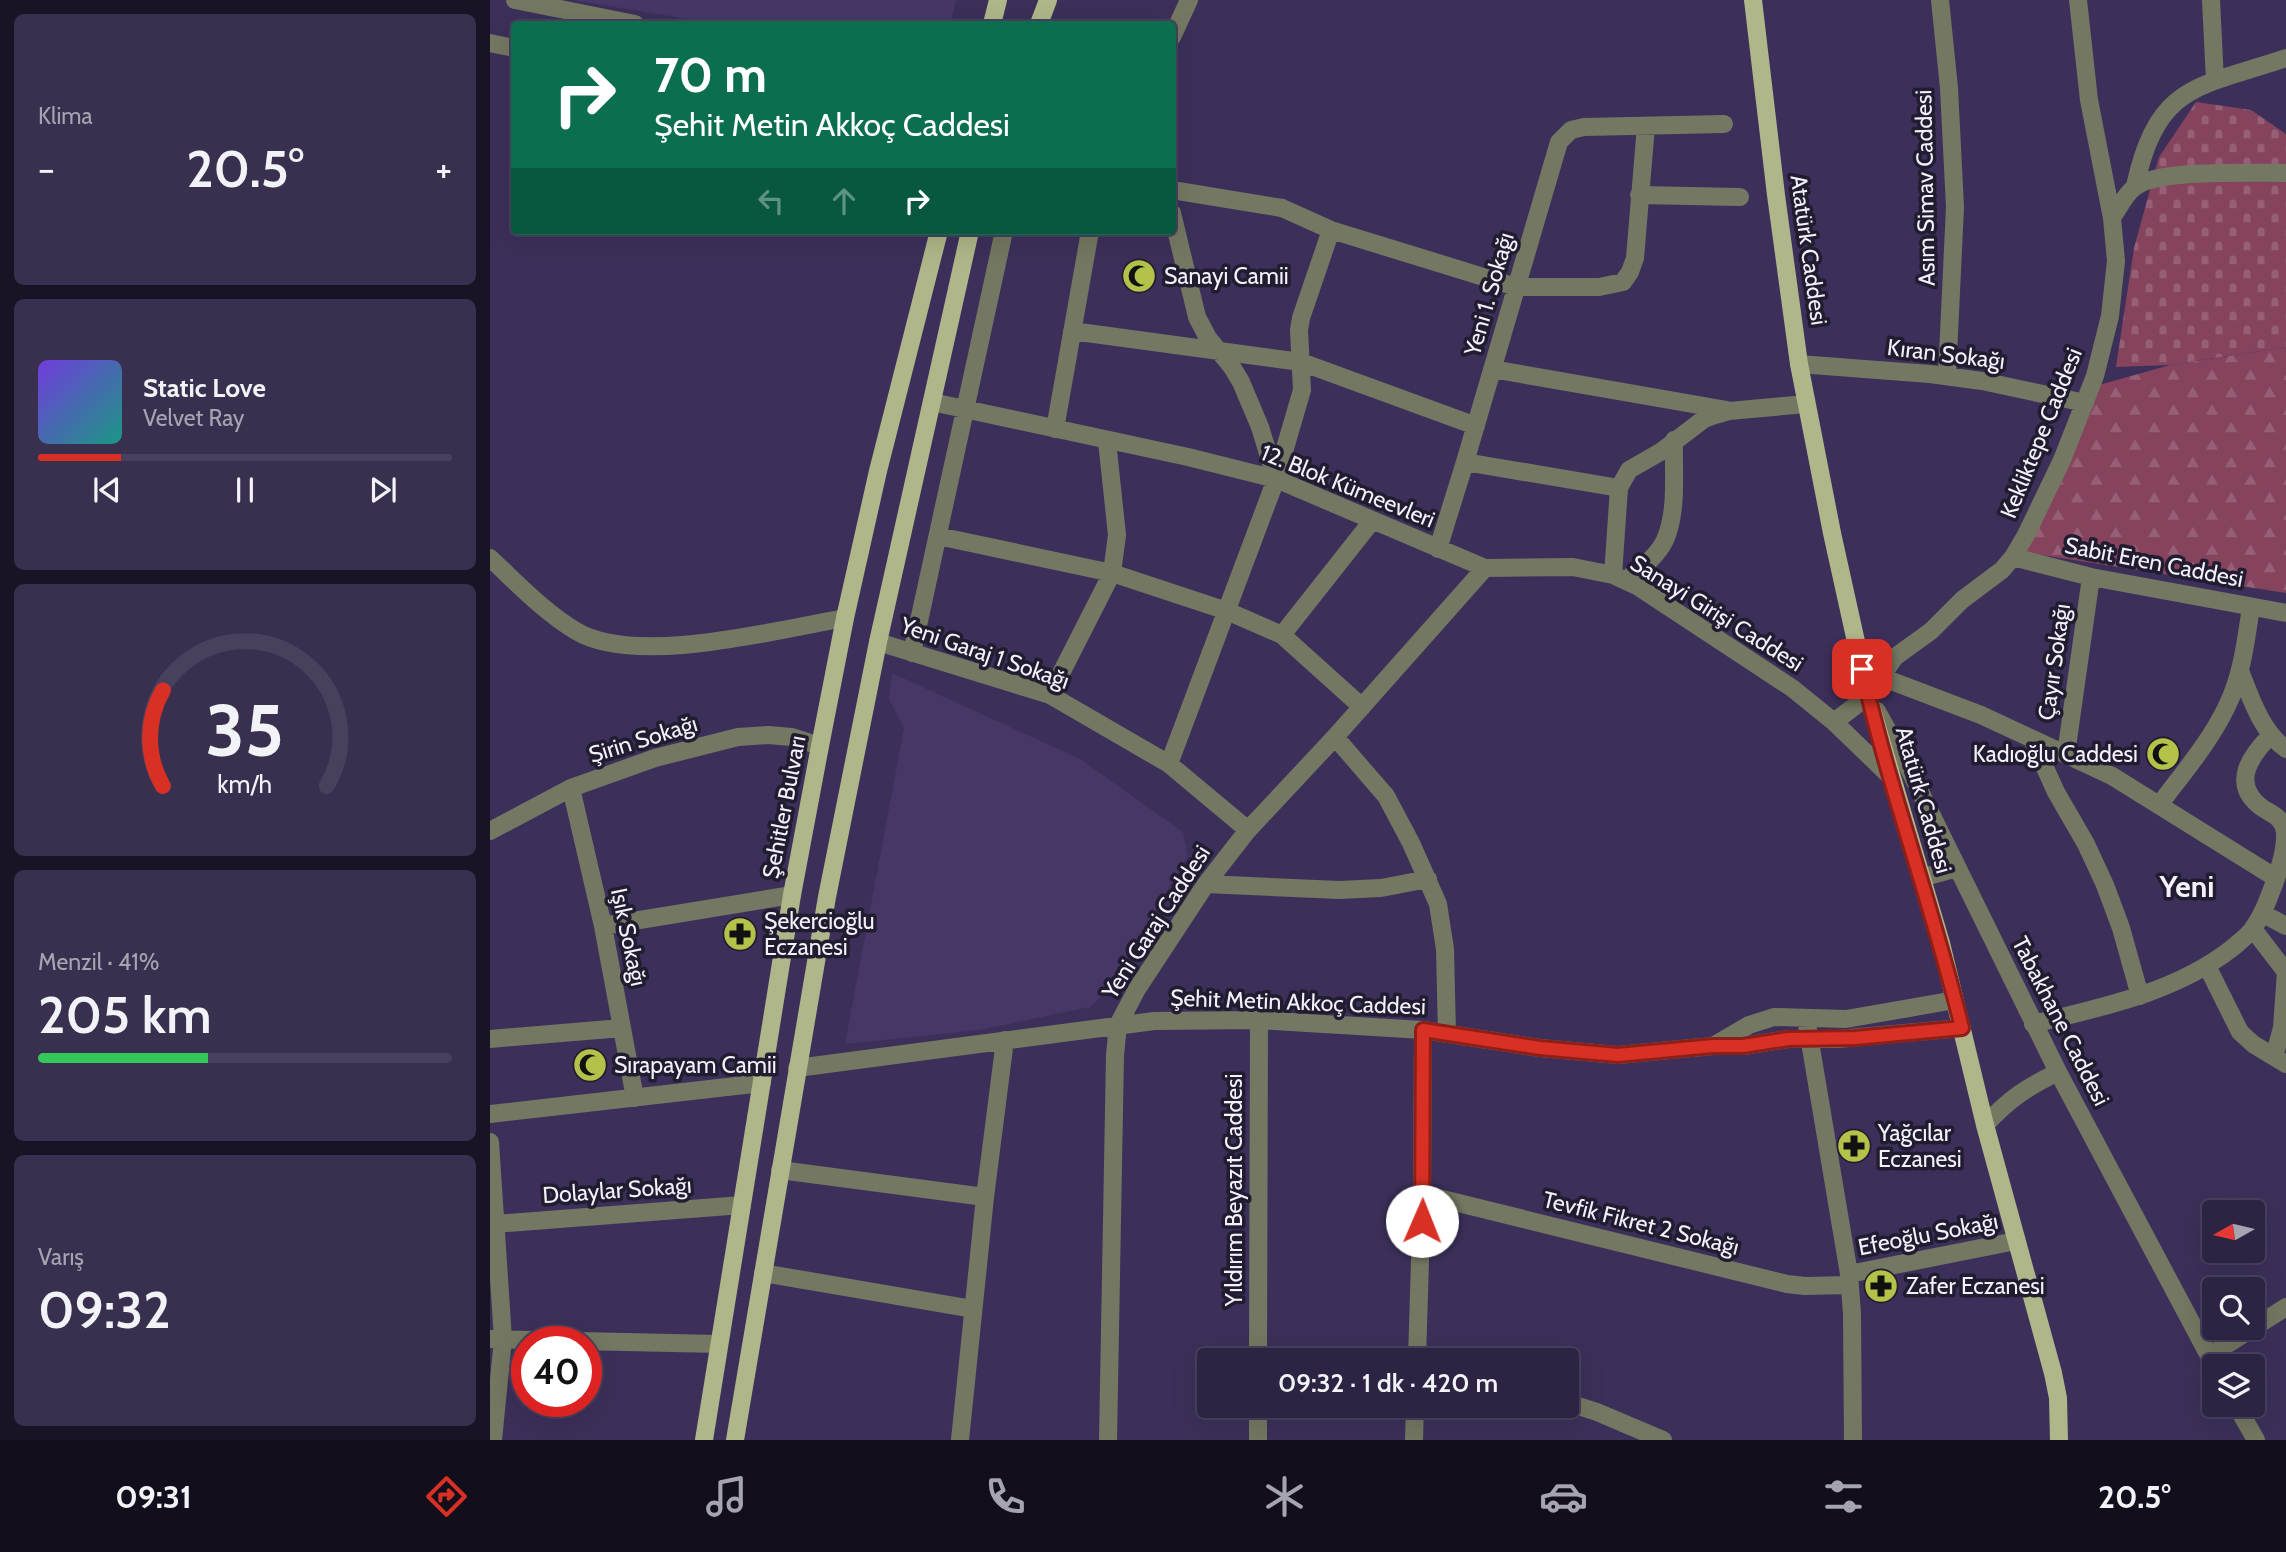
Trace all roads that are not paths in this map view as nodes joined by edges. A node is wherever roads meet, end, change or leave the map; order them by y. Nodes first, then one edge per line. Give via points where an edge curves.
1 (515, 0) edge
2 (998, 0) edge
3 (1048, 0) edge
4 (1189, 0) edge
5 (1753, 0) edge
6 (1940, 0) edge
7 (2078, 0) edge
8 (2211, 0) edge
9 (620, 21) edge
10 (993, 21) edge
11 (1039, 21) edge
12 (1176, 28) edge
13 (490, 43) edge
14 (511, 47) edge
15 (2286, 58) edge
16 (2215, 81) junction
17 (1724, 124) dead end
18 (1646, 126) junction
19 (2286, 173) edge
20 (2135, 186) junction
21 (1176, 191) edge
22 (1639, 195) junction
23 (1740, 197) dead end
24 (2112, 218) junction
25 (1176, 230) edge
26 (1332, 230) junction
27 (938, 235) edge
28 (969, 235) edge
29 (1003, 235) edge
30 (1089, 235) edge
31 (1516, 287) junction
32 (1072, 331) junction
33 (1218, 350) junction
34 (1301, 362) junction
35 (1800, 364) junction
36 (1492, 369) junction
37 (1947, 376) junction
38 (932, 402) junction
39 (2085, 403) junction
40 (1806, 404) junction
41 (965, 409) junction
42 (1730, 411) junction
43 (1476, 426) junction
44 (1055, 429) junction
45 (1674, 440) junction
46 (1107, 441) junction
47 (1465, 462) junction
48 (1276, 479) junction
49 (1619, 488) junction
50 (1372, 521) junction
51 (938, 536) junction
52 (1438, 549) junction
53 (2013, 557) junction
54 (490, 558) edge
55 (1485, 568) junction
56 (1112, 573) junction
57 (2091, 577) junction
58 (1620, 578) junction
59 (2252, 607) junction
60 (1227, 611) junction
61 (2286, 613) edge
62 (845, 618) junction
63 (1282, 635) junction
64 (878, 642) junction
65 (912, 653) junction
66 (2240, 671) junction
67 (1881, 677) junction
68 (1050, 695) junction
69 (1868, 696) junction
70 (1362, 707) junction
71 (1834, 722) junction
72 (2271, 735) junction
73 (1335, 737) junction
74 (2032, 739) junction
75 (820, 746) junction
76 (2286, 749) edge
77 (2066, 754) junction
78 (1169, 764) junction
79 (1890, 776) junction
80 (571, 788) junction
81 (2160, 804) junction
82 (1248, 830) junction
83 (490, 831) edge
84 (1957, 868) junction
85 (2280, 874) edge
86 (1428, 878) junction
87 (1921, 878) junction
88 (1206, 884) junction
89 (792, 895) junction
90 (2262, 913) junction
91 (603, 926) junction
92 (2286, 926) edge
93 (2253, 929) junction
94 (2207, 966) junction
95 (2286, 971) edge
96 (2140, 996) junction
97 (1955, 1000) junction
98 (1806, 1018) junction
99 (1259, 1020) junction
100 (2034, 1024) junction
101 (1118, 1025) junction
102 (622, 1028) junction
103 (1962, 1028) junction
104 (1423, 1030) junction
105 (1447, 1034) junction
106 (490, 1039) edge
107 (1811, 1039) junction
108 (1005, 1040) junction
109 (1713, 1046) junction
110 (2280, 1061) edge
111 (797, 1068) junction
112 (2058, 1072) junction
113 (762, 1083) junction
114 (635, 1098) junction
115 (490, 1114) edge
116 (1985, 1125) junction
117 (490, 1142) edge
118 (780, 1170) junction
119 (1422, 1194) junction
120 (985, 1197) junction
121 (742, 1205) junction
122 (495, 1224) junction
123 (2016, 1241) junction
124 (763, 1273) junction
125 (1850, 1280) junction
126 (2286, 1307) edge
127 (973, 1309) junction
128 (496, 1339) edge
129 (719, 1343) junction
130 (1258, 1348) edge
131 (1418, 1348) edge
132 (2208, 1354) edge
133 (2222, 1354) edge
134 (1579, 1406) edge
135 (2243, 1417) edge
136 (1258, 1418) edge
137 (1415, 1418) edge
138 (492, 1439) edge
139 (704, 1440) edge
140 (735, 1440) edge
141 (960, 1440) edge
142 (1108, 1440) edge
143 (1258, 1440) edge
144 (1414, 1440) edge
145 (1663, 1440) edge
146 (1853, 1440) edge
147 (2059, 1440) edge
148 (2256, 1440) edge

1 - 9 street
2 - 10 main road
3 - 11 main road
4 - 12 street
5 - 35 main road, Atatürk Caddesi
6 - 37 street, Asım Simav Caddesi via 1955,206
7 - 24 street, Kekliktepe Caddesi via 2089,100
8 - 16 street
13 - 14 street
15 - 16 street
16 - 20 street via 2177,99 2163,113 2142,156
17 - 18 street
18 - 22 street
18 - 31 street, Yeni 1. Sokağı via 1584,127 1564,135
19 - 20 street via 2160,177
20 - 24 street
21 - 26 street via 1282,208
22 - 23 street
22 - 31 street via 1634,258 1623,282 1599,287
24 - 39 street, Kekliktepe Caddesi via 2116,261 2110,316
25 - 33 street via 1197,317
26 - 31 street
26 - 34 street via 1298,330
27 - 62 main road, Şehitler Bulvarı
28 - 38 main road
29 - 41 street
30 - 32 street
31 - 36 street, Yeni 1. Sokağı
32 - 33 street
32 - 44 street
33 - 34 street
33 - 48 street via 1250,402
34 - 43 street
34 - 48 street via 1302,390
35 - 37 street, Kıran Sokağı
35 - 40 main road, Atatürk Caddesi
36 - 42 street
36 - 43 street, Yeni 1. Sokağı
37 - 39 street, Kıran Sokağı
38 - 41 street, 12. Blok Kümeevleri
38 - 64 main road
39 - 53 street, Kekliktepe Caddesi
40 - 42 street
40 - 69 main road, Atatürk Caddesi
41 - 44 street, 12. Blok Kümeevleri
41 - 51 street
42 - 45 street via 1704,419
43 - 47 street, Yeni 1. Sokağı
44 - 46 street, 12. Blok Kümeevleri
45 - 49 street via 1629,470
45 - 58 street via 1673,504 1664,541 1657,553
46 - 48 street, 12. Blok Kümeevleri
46 - 56 street via 1117,535
47 - 49 street
47 - 52 street, Yeni 1. Sokağı
48 - 50 street, 12. Blok Kümeevleri
48 - 60 street
49 - 58 street
50 - 52 street, 12. Blok Kümeevleri
50 - 63 street
51 - 56 street
51 - 65 street
52 - 55 street, 12. Blok Kümeevleri
53 - 57 street, Sabit Eren Caddesi
53 - 67 street, Kekliktepe Caddesi via 1895,657
54 - 62 street via 556,618 585,636 614,645 691,645
55 - 58 street, Sanayi Girişi Caddesi via 1573,566
55 - 70 street, Yeni Garaj Caddesi
56 - 60 street
56 - 68 street
57 - 59 street, Sabit Eren Caddesi
57 - 77 street, Çayır Sokağı
58 - 71 street, Sanayi Girişi Caddesi via 1758,664
59 - 61 street, Sabit Eren Caddesi
59 - 66 street
60 - 63 street
60 - 78 street
62 - 75 main road, Şehitler Bulvarı
63 - 70 street
64 - 65 street, Yeni Garaj 1 Sokağı
64 - 111 main road
65 - 68 street, Yeni Garaj 1 Sokağı
66 - 72 street
66 - 81 street via 2217,724
67 - 69 street, Kekliktepe Caddesi
67 - 74 street
68 - 78 street, Yeni Garaj 1 Sokağı
69 - 71 street, Kekliktepe Caddesi
69 - 79 main road, Atatürk Caddesi
69 - 84 street, Tabakhane Caddesi
70 - 73 street, Yeni Garaj Caddesi
71 - 79 street, Sanayi Girişi Caddesi
72 - 76 street
72 - 85 street via 2250,760 2245,774 2253,800 2283,823
73 - 82 street, Yeni Garaj Caddesi
73 - 86 street via 1386,796
74 - 77 street
74 - 96 street via 2105,884
75 - 80 street, Şirin Sokağı via 792,737 738,737 655,758
75 - 89 main road, Şehitler Bulvarı
77 - 81 street
78 - 82 street, Yeni Garaj 1 Sokağı
79 - 87 main road, Atatürk Caddesi
80 - 83 street, Şirin Sokağı
80 - 91 street, Işık Sokağı
81 - 85 street
82 - 88 street, Yeni Garaj Caddesi
84 - 87 street
84 - 100 street, Tabakhane Caddesi
85 - 90 street
86 - 88 street via 1381,888 1339,890
86 - 105 street via 1443,925
87 - 97 main road, Atatürk Caddesi
88 - 101 street, Yeni Garaj Caddesi
89 - 91 street
89 - 113 main road, Şehitler Bulvarı
90 - 92 street
90 - 93 street
91 - 102 street, Işık Sokağı
93 - 94 street
93 - 95 street
94 - 96 street
94 - 110 street via 2239,1032
95 - 110 street
96 - 100 street
97 - 98 street, Şehit Metin Akkoç Caddesi via 1846,1019
97 - 103 main road, Atatürk Caddesi
98 - 107 street
98 - 109 street, Şehit Metin Akkoç Caddesi via 1762,1019
99 - 101 street, Şehit Metin Akkoç Caddesi
99 - 104 street, Şehit Metin Akkoç Caddesi
99 - 130 street, Yıldırım Beyazıt Caddesi
100 - 112 street, Tabakhane Caddesi
101 - 108 street, Şehit Metin Akkoç Caddesi
101 - 142 street, Yeni Garaj Caddesi
102 - 106 street
102 - 114 street, Işık Sokağı
103 - 107 street, Şehit Metin Akkoç Caddesi
103 - 116 main road, Atatürk Caddesi
104 - 105 street, Şehit Metin Akkoç Caddesi
104 - 119 street
105 - 109 street, Şehit Metin Akkoç Caddesi via 1618,1055
107 - 109 street, Şehit Metin Akkoç Caddesi
107 - 125 street
108 - 111 street, Şehit Metin Akkoç Caddesi
108 - 120 street
111 - 118 main road
112 - 116 street via 2017,1094
112 - 132 street, Tabakhane Caddesi
113 - 114 street
113 - 121 main road, Şehitler Bulvarı
114 - 115 street
116 - 123 main road, Atatürk Caddesi
117 - 122 street
118 - 120 street
118 - 124 main road
119 - 125 street, Tevfik Fikret 2 Sokağı via 1787,1284
119 - 131 street
120 - 127 street
121 - 122 street, Dolaylar Sokağı
121 - 129 main road, Şehitler Bulvarı
122 - 128 street
123 - 125 street, Efeoğlu Sokağı
123 - 147 main road, Atatürk Caddesi via 2053,1373
124 - 127 street
124 - 140 main road
125 - 146 street
126 - 133 street
127 - 141 street
128 - 129 street
128 - 138 street
129 - 139 main road, Şehitler Bulvarı
134 - 145 street
135 - 148 street
136 - 143 street
137 - 144 street

